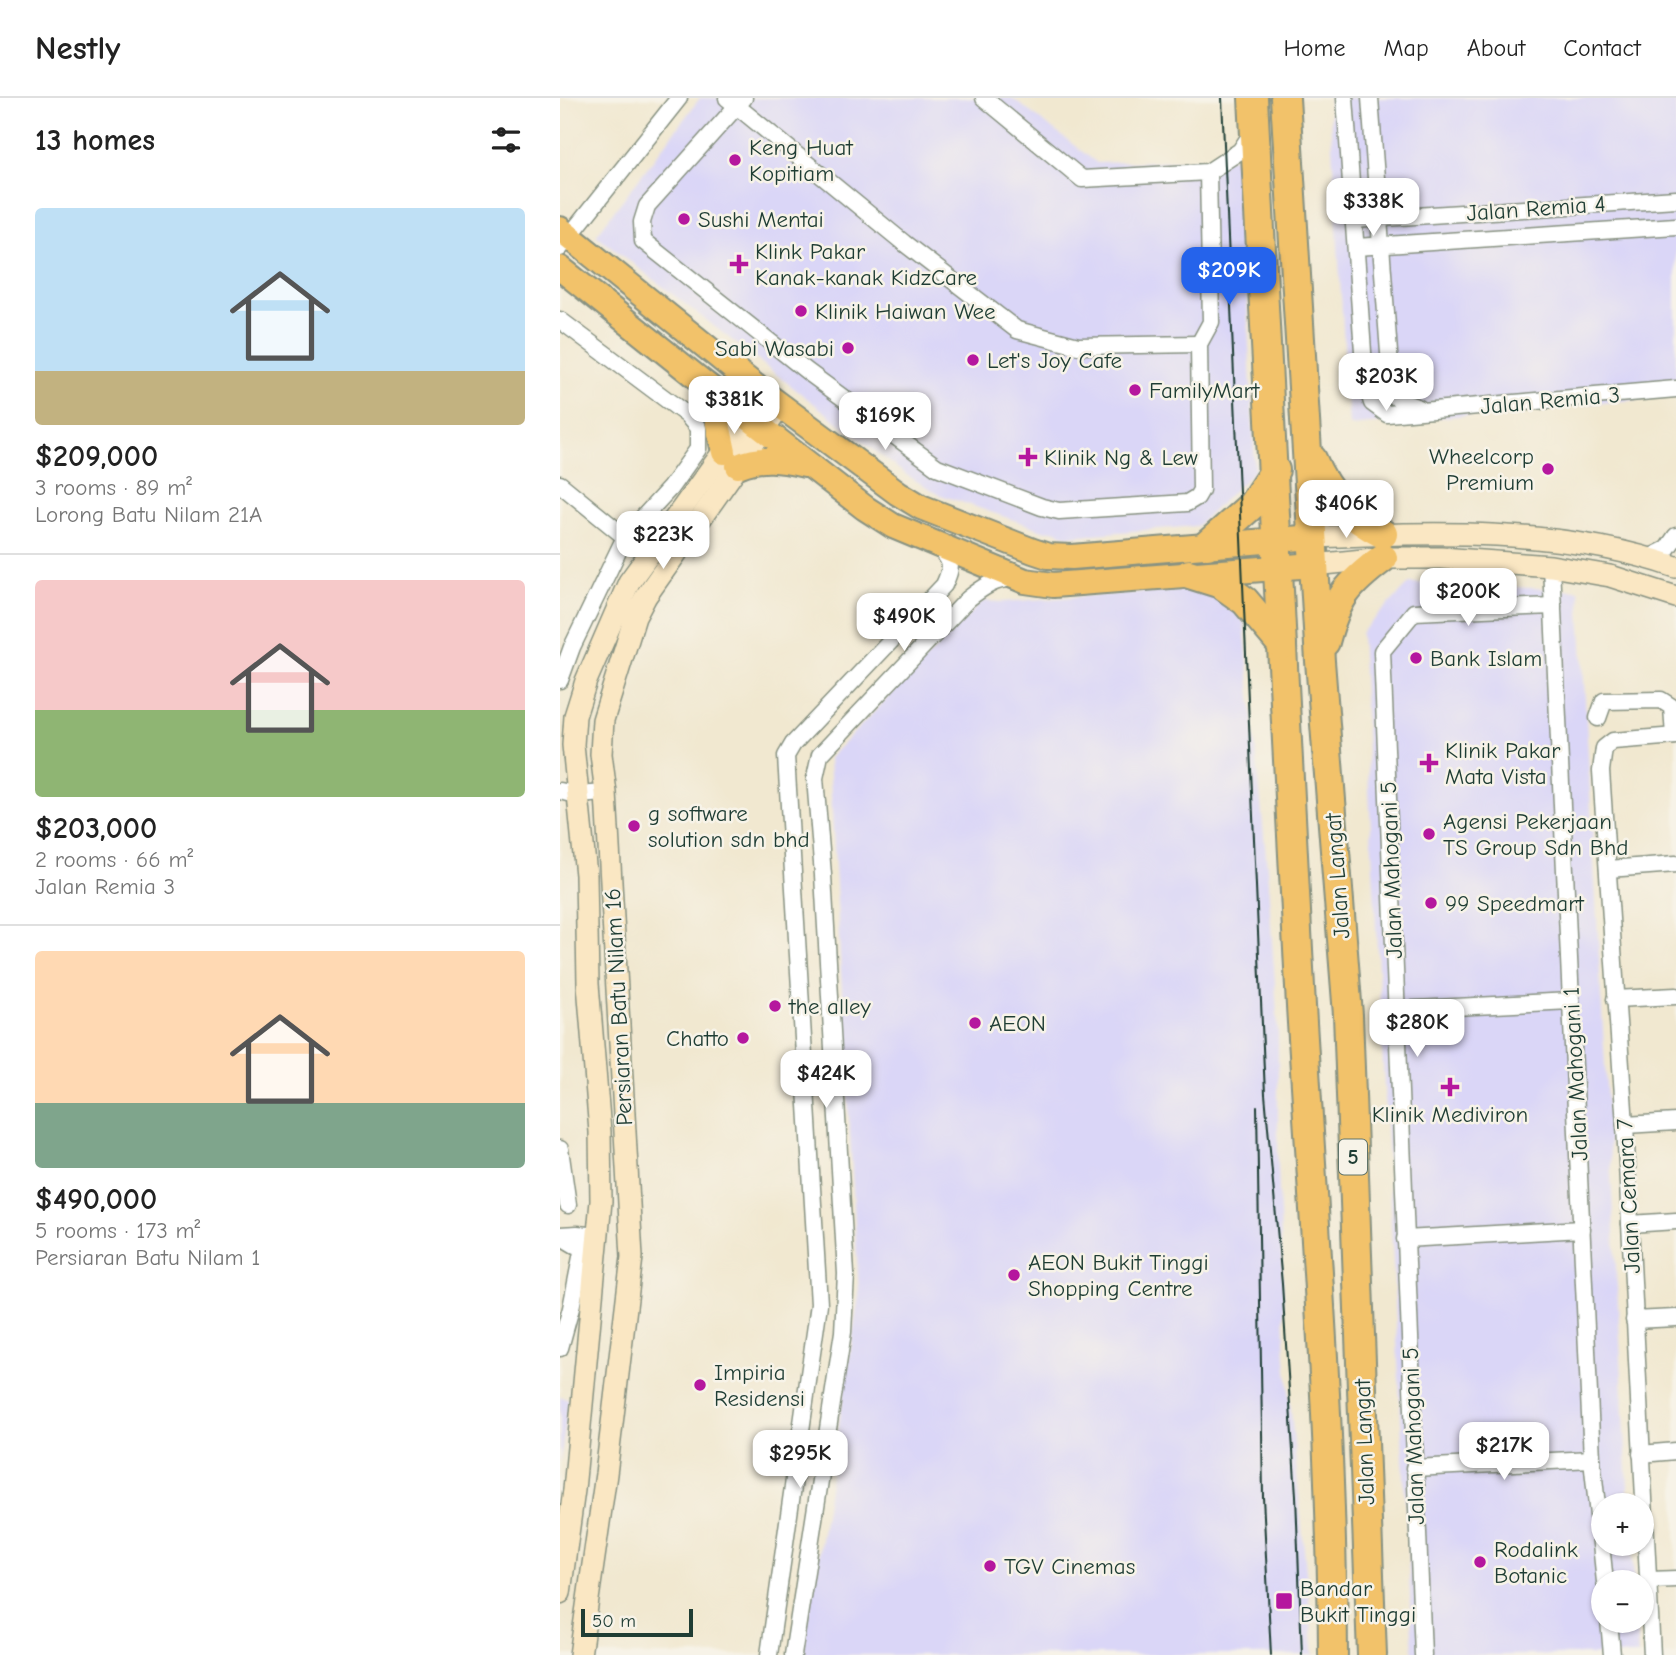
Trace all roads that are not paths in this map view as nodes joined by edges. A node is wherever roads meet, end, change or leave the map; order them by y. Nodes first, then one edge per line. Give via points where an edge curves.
1 (680, 98) edge
2 (984, 98) edge
3 (1253, 98) edge
4 (1345, 98) edge
5 (1370, 98) edge
6 (1288, 100) edge
7 (736, 101) edge
8 (1255, 129) junction
9 (1208, 172) junction
10 (1676, 199) edge
11 (1379, 218) junction
12 (1354, 220) junction
13 (1676, 226) edge
14 (563, 238) edge
15 (1380, 245) junction
16 (1356, 247) junction
17 (560, 268) edge
18 (560, 320) edge
19 (1199, 344) junction
20 (699, 380) junction
21 (1676, 389) edge
22 (772, 400) junction
23 (1424, 410) junction
24 (756, 422) junction
25 (1307, 446) junction
26 (731, 459) junction
27 (812, 467) junction
28 (1275, 470) junction
29 (560, 484) edge
30 (1676, 536) edge
31 (625, 537) junction
32 (937, 544) junction
33 (1207, 545) junction
34 (1383, 546) junction
35 (1314, 551) junction
36 (1279, 553) junction
37 (1649, 558) junction
38 (1551, 566) junction
39 (1676, 567) edge
40 (1189, 574) junction
41 (1025, 581) junction
42 (1676, 597) edge
43 (1553, 607) junction
44 (566, 644) edge
45 (1282, 645) junction
46 (1320, 661) junction
47 (560, 680) edge
48 (1598, 718) dead end
49 (1675, 736) edge
50 (569, 793) edge
51 (606, 793) junction
52 (1676, 864) edge
53 (1608, 869) junction
54 (1676, 996) edge
55 (1615, 999) junction
56 (1571, 1001) junction
57 (1396, 1010) junction
58 (1676, 1122) edge
59 (1625, 1125) junction
60 (560, 1149) edge
61 (568, 1205) dead end
62 (1676, 1221) edge
63 (1630, 1224) junction
64 (1582, 1229) junction
65 (560, 1236) edge
66 (1405, 1239) junction
67 (594, 1244) junction
68 (1676, 1318) edge
69 (1634, 1320) junction
70 (817, 1328) junction
71 (843, 1332) junction
72 (560, 1348) edge
73 (1676, 1451) edge
74 (1641, 1454) junction
75 (1592, 1459) junction
76 (1414, 1468) junction
77 (1604, 1570) edge
78 (1649, 1570) edge
79 (1676, 1579) edge
80 (1654, 1580) edge
81 (779, 1586) junction
82 (803, 1590) junction
83 (560, 1593) edge
84 (1370, 1609) junction
85 (1610, 1633) edge
86 (1651, 1633) edge
87 (580, 1655) edge
88 (769, 1655) edge
89 (793, 1655) edge
90 (1333, 1655) edge
91 (1360, 1655) edge
92 (1371, 1655) edge
93 (1423, 1655) edge
94 (1612, 1655) edge
95 (1652, 1655) edge

1 - 14 street
2 - 9 street via 1082,178
3 - 8 highway, Jalan Langat / 5
4 - 12 street, Jalan Remia 3
5 - 11 street
6 - 25 highway, Jalan Langat / 5
7 - 19 street via 904,243 1017,330 1078,346
7 - 19 street via 647,206 643,240 808,372 937,467 1059,511 1187,503 1201,490
8 - 9 street via 1240,151
8 - 28 highway, Jalan Langat / 5
9 - 19 street via 1211,322
10 - 11 street, Jalan Remia 4
11 - 12 street, Jalan Remia 4
11 - 15 street
12 - 16 street, Jalan Remia 3
13 - 15 street, Jalan Remia 4
14 - 22 main road
15 - 16 street, Jalan Remia 4
15 - 23 street via 1392,393
16 - 23 street, Jalan Remia 3 via 1368,392 1387,414
17 - 20 main road
18 - 31 street via 698,428 698,449
20 - 24 main road
20 - 26 main road via 715,410
21 - 23 street, Jalan Remia 3
22 - 24 street, Persiaran Batu Nilam 16
22 - 33 main road via 921,507 1033,551 1072,557
24 - 26 street, Persiaran Batu Nilam 16
24 - 27 main road
25 - 34 highway via 1318,474
25 - 35 highway, Jalan Langat / 5
26 - 27 main road via 774,458
26 - 50 street, Persiaran Batu Nilam 16 via 629,582 618,604 578,705
26 - 51 street, Persiaran Batu Nilam 16 via 635,617 603,720
27 - 32 main road via 893,526
28 - 33 highway via 1252,505
28 - 36 highway, Jalan Langat / 5
29 - 31 street
30 - 37 street via 1667,549
31 - 44 street
32 - 41 main road
32 - 70 street via 951,569 944,585 786,756
33 - 36 main road
34 - 35 street
34 - 37 street via 1453,532 1593,546
34 - 38 street via 1441,558
34 - 46 highway via 1335,609
35 - 36 main road
35 - 46 highway, Jalan Langat / 5
36 - 40 main road
36 - 45 highway, Jalan Langat / 5
37 - 39 street
38 - 42 street via 1610,576
38 - 43 street, Jalan Mahogani 1
40 - 41 main road via 1053,585
40 - 45 highway via 1221,584 1245,601
41 - 71 street via 997,581 968,599 817,763 846,1275
43 - 56 street, Jalan Mahogani 1
43 - 57 street, Jalan Mahogani 5 via 1415,612 1382,651
44 - 47 street
45 - 90 highway, Jalan Langat / 5 via 1318,1254
46 - 84 highway, Jalan Langat / 5 via 1348,1015
48 - 49 street via 1604,701 1661,700 1672,706
49 - 53 street, Jalan Cemara 7 via 1613,741 1605,748 1601,771
50 - 51 street
50 - 67 street, Persiaran Batu Nilam 16 via 586,875 600,1132 601,1201
51 - 87 street, Persiaran Batu Nilam 16 via 632,1257
52 - 53 street
53 - 55 street, Jalan Cemara 7
54 - 55 street
55 - 59 street, Jalan Cemara 7
56 - 57 street
56 - 64 street, Jalan Mahogani 1
57 - 66 street, Jalan Mahogani 5
58 - 59 street
59 - 63 street, Jalan Cemara 7
60 - 61 street
62 - 63 street
63 - 69 street, Jalan Cemara 7
64 - 66 street
64 - 75 street, Jalan Mahogani 1
65 - 67 street via 577,1234
66 - 76 street, Jalan Mahogani 5
67 - 72 street
67 - 83 street, Persiaran Batu Nilam 16 via 574,1490
68 - 69 street
69 - 74 street, Jalan Cemara 7
70 - 71 street
70 - 81 street
71 - 82 street
73 - 74 street
74 - 78 street, Jalan Cemara 7
75 - 76 street
75 - 77 street, Jalan Mahogani 1
76 - 93 street, Jalan Mahogani 5
79 - 80 street
81 - 82 street
81 - 88 street
82 - 89 street
84 - 91 highway, 5
84 - 92 highway, Jalan Langat / 5
85 - 94 street
86 - 95 street, Jalan Cemara 7

